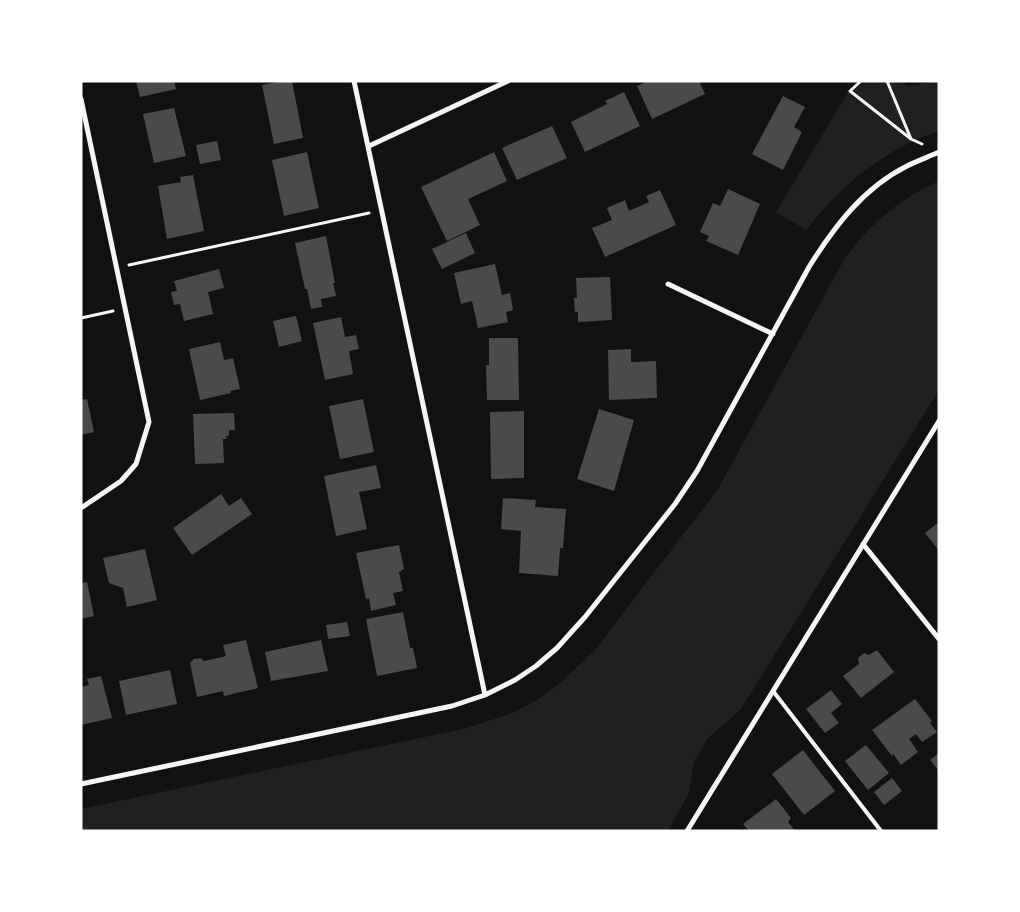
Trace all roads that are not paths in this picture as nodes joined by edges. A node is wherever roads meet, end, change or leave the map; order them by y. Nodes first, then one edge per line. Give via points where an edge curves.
1 (354, 81) edge
2 (508, 81) edge
3 (81, 99) edge
4 (369, 146) junction
5 (939, 152) edge
6 (668, 284) dead end
7 (773, 334) junction
8 (939, 421) edge
9 (81, 508) edge
10 (864, 544) junction
11 (939, 639) edge
12 (773, 692) junction
13 (485, 695) junction
14 (81, 784) edge
15 (687, 831) edge
16 (881, 831) edge

1 - 4 street
2 - 4 street
3 - 9 street via 149,422 136,464 121,481
4 - 13 street
5 - 7 street via 905,167 853,206 824,243
6 - 7 street
7 - 13 street via 697,471 675,504 585,617 536,666
8 - 10 street
10 - 11 street
10 - 12 street
12 - 15 street
12 - 16 lane
13 - 14 street via 452,706

